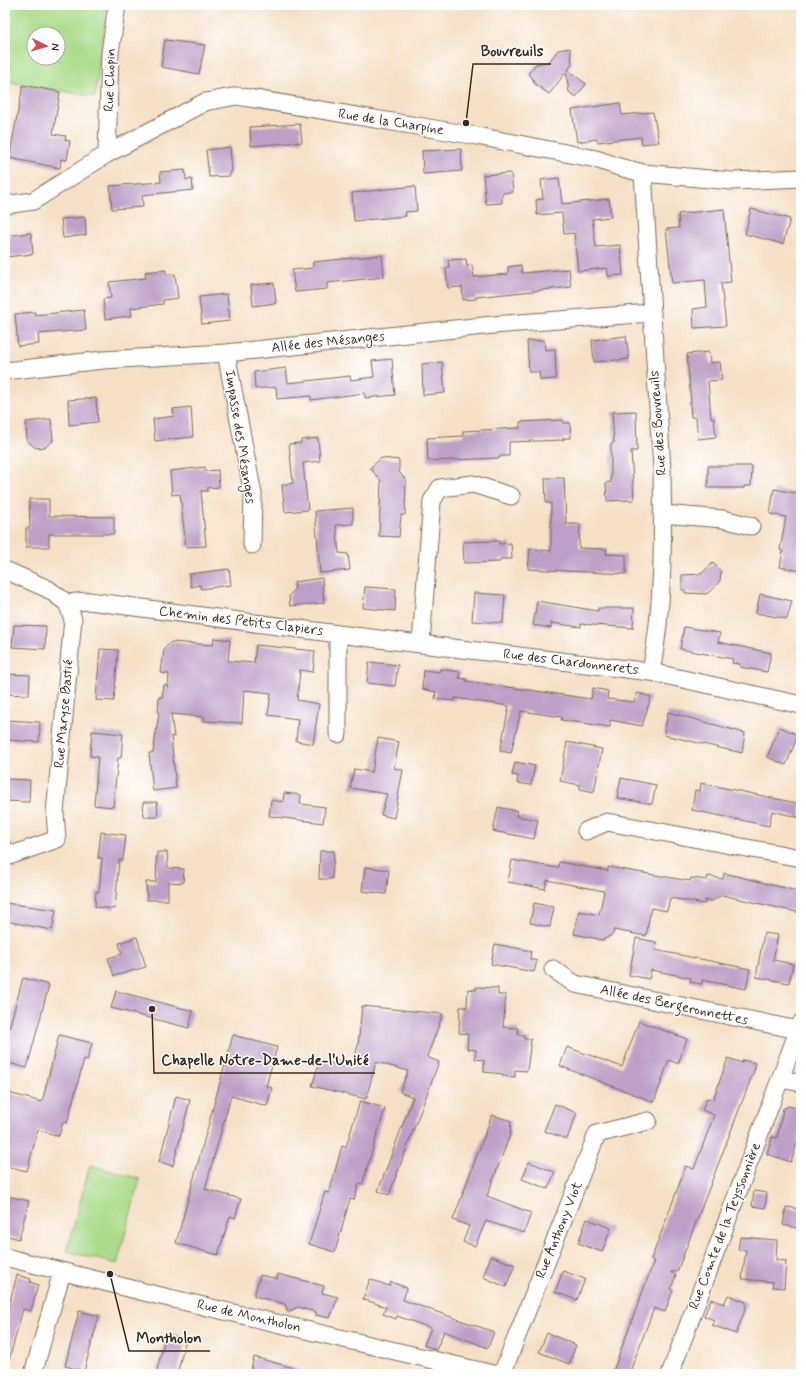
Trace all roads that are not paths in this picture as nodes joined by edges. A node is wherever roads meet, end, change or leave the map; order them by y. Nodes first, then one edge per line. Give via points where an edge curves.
1 (117, 5) edge
2 (108, 154) junction
3 (643, 173) junction
4 (801, 178) edge
5 (5, 205) edge
6 (651, 313) junction
7 (226, 353) junction
8 (5, 371) edge
9 (511, 496) dead end
10 (662, 514) junction
11 (751, 526) dead end
12 (252, 545) dead end
13 (5, 570) edge
14 (67, 603) junction
15 (338, 634) junction
16 (421, 643) junction
17 (651, 672) junction
18 (801, 705) edge
19 (338, 734) dead end
20 (586, 831) dead end
21 (5, 849) edge
22 (801, 858) edge
23 (553, 969) dead end
24 (800, 1027) edge
25 (781, 1079) junction
26 (801, 1083) edge
27 (648, 1121) dead end
28 (5, 1257) edge
29 (62, 1272) junction
30 (33, 1374) edge
31 (493, 1374) edge
32 (502, 1374) edge
33 (670, 1374) edge

1 - 2 street, Rue Chopin via 110,53
2 - 3 street, Rue de la Charpine via 204,102 237,96 477,136 596,159 619,168
2 - 5 street, Rue de la Charpine via 33,201
3 - 4 street, Rue de la Charpine via 732,181
3 - 6 street, Rue des Bouvreuils
6 - 7 street, Allée des Mésanges via 494,325
6 - 10 street, Rue des Bouvreuils via 662,469
7 - 8 street, Allée des Mésanges via 103,360
7 - 12 street, Impasse des Mésanges via 252,494
9 - 16 street via 473,484 440,488 432,501
10 - 11 street via 723,519
10 - 17 street, Rue des Bouvreuils via 658,636
13 - 14 street via 48,589
14 - 15 street, Chemin des Petits Clapiers via 89,601
14 - 21 street, Rue Maryse Bastié via 73,619 55,812 56,839 10,856
15 - 16 street, Rue des Chardonnerets
15 - 19 street, Chemin des Petits Clapiers
16 - 17 street, Rue des Chardonnerets
17 - 18 street, Rue des Chardonnerets
20 - 22 street via 607,822
23 - 24 street, Allée des Bergeronnettes via 576,984
24 - 25 street, Rue Comte de la Teyssonnière
25 - 26 street
25 - 33 street, Rue Comte de la Teyssonnière
27 - 32 street, Rue Anthony Viot via 597,1134
28 - 29 street, Rue de Montholon
29 - 30 street
29 - 31 street, Rue de Montholon

